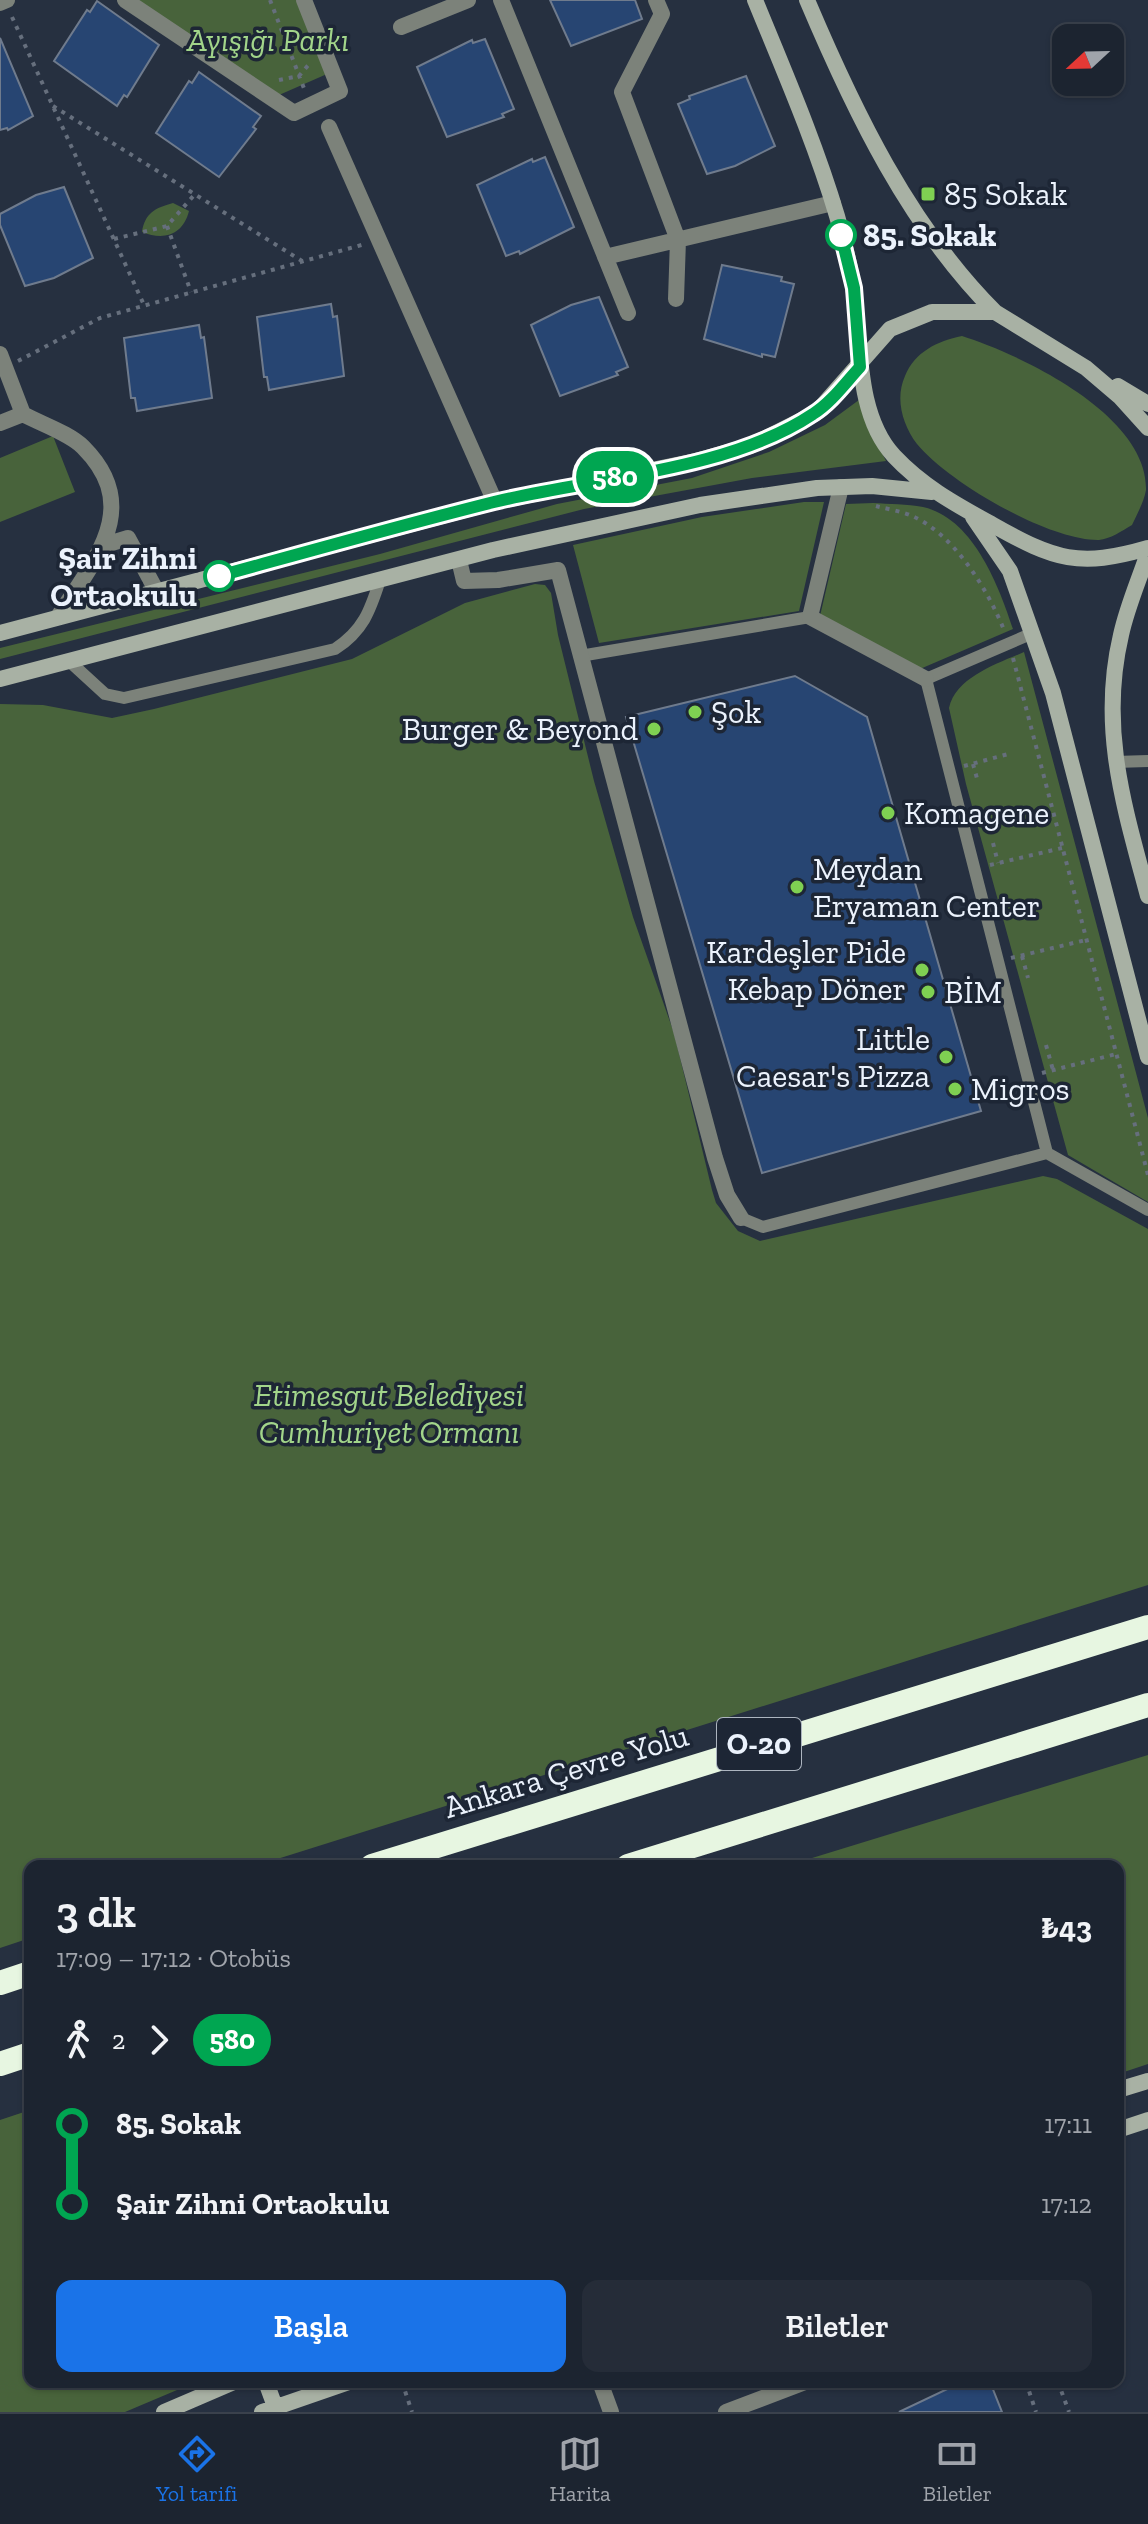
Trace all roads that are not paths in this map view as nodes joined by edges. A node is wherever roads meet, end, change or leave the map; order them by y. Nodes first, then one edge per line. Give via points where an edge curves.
1 (125, 0) edge
2 (304, 0) edge
3 (468, 0) edge
4 (501, 0) edge
5 (656, 0) edge
6 (755, 0) edge
7 (807, 0) edge
8 (401, 27) dead end
9 (329, 127) dead end
10 (833, 203) junction
11 (678, 240) junction
12 (605, 257) junction
13 (676, 299) dead end
14 (995, 312) junction
15 (628, 313) dead end
16 (3, 360) edge
17 (860, 367) junction
18 (1086, 368) junction
19 (1148, 404) edge
20 (23, 414) junction
21 (0, 423) edge
22 (1148, 428) edge
23 (841, 487) junction
24 (932, 492) junction
25 (495, 502) junction
26 (970, 512) junction
27 (105, 545) junction
28 (1148, 550) edge
29 (459, 560) junction
30 (380, 580) junction
31 (157, 592) junction
32 (58, 617) junction
33 (810, 617) junction
34 (0, 633) edge
35 (1033, 633) junction
36 (580, 656) junction
37 (69, 661) junction
38 (0, 679) edge
39 (926, 679) junction
40 (1148, 761) edge
41 (1115, 762) junction
42 (1148, 896) edge
43 (1148, 1057) edge
44 (1047, 1153) junction
45 (1148, 1210) edge
46 (741, 1218) joint
47 (1148, 1627) edge
48 (1148, 1705) edge
49 (391, 1860) edge
50 (647, 1860) edge
51 (24, 1975) edge
52 (0, 1983) edge
53 (24, 2056) edge
54 (0, 2064) edge
55 (1148, 2081) edge
56 (1124, 2088) edge
57 (1148, 2120) edge
58 (1124, 2128) edge
59 (220, 2388) edge
60 (267, 2388) edge
61 (332, 2388) edge
62 (602, 2388) edge
63 (793, 2388) edge
64 (754, 2407) edge
65 (271, 2410) edge
66 (164, 2412) edge
67 (611, 2412) edge
68 (726, 2412) edge

1 - 2 street via 294,113 340,91
3 - 8 street
4 - 12 street
5 - 11 street via 662,14 622,92
6 - 10 main road
7 - 14 main road via 877,147 912,207 965,282
9 - 25 street
10 - 11 street
10 - 17 main road via 854,288
11 - 12 street
11 - 13 street
12 - 15 street
14 - 17 main road via 932,312 911,319 890,329
14 - 18 main road
16 - 20 street
17 - 24 main road via 875,422 892,454
17 - 25 main road via 816,413 750,446
18 - 19 main road
18 - 22 main road
20 - 21 street
20 - 27 street via 82,446 110,486 113,512
23 - 24 main road
23 - 29 main road via 700,505
23 - 33 street
24 - 26 main road
25 - 31 main road
26 - 28 main road via 1066,559 1107,560
26 - 35 main road via 1010,571
27 - 31 street via 128,538
27 - 32 street
28 - 41 main road via 1121,634 1112,704
29 - 30 main road
29 - 36 street via 464,581 558,570
30 - 37 main road
30 - 37 lane via 367,620 335,649 124,698 90,684
31 - 32 main road
32 - 34 main road
33 - 36 lane
33 - 39 street
35 - 39 lane
35 - 43 main road
36 - 46 street via 715,1158
37 - 38 main road
39 - 44 lane
40 - 41 lane
41 - 42 main road
44 - 45 lane
44 - 46 lane via 763,1227
47 - 49 highway, Ankara Çevre Yolu / O-20
48 - 50 highway, O-20
51 - 52 highway
53 - 54 highway
55 - 56 main road
57 - 58 main road
59 - 66 main road
60 - 65 main road
61 - 65 main road
62 - 67 street
63 - 64 street
64 - 68 street

